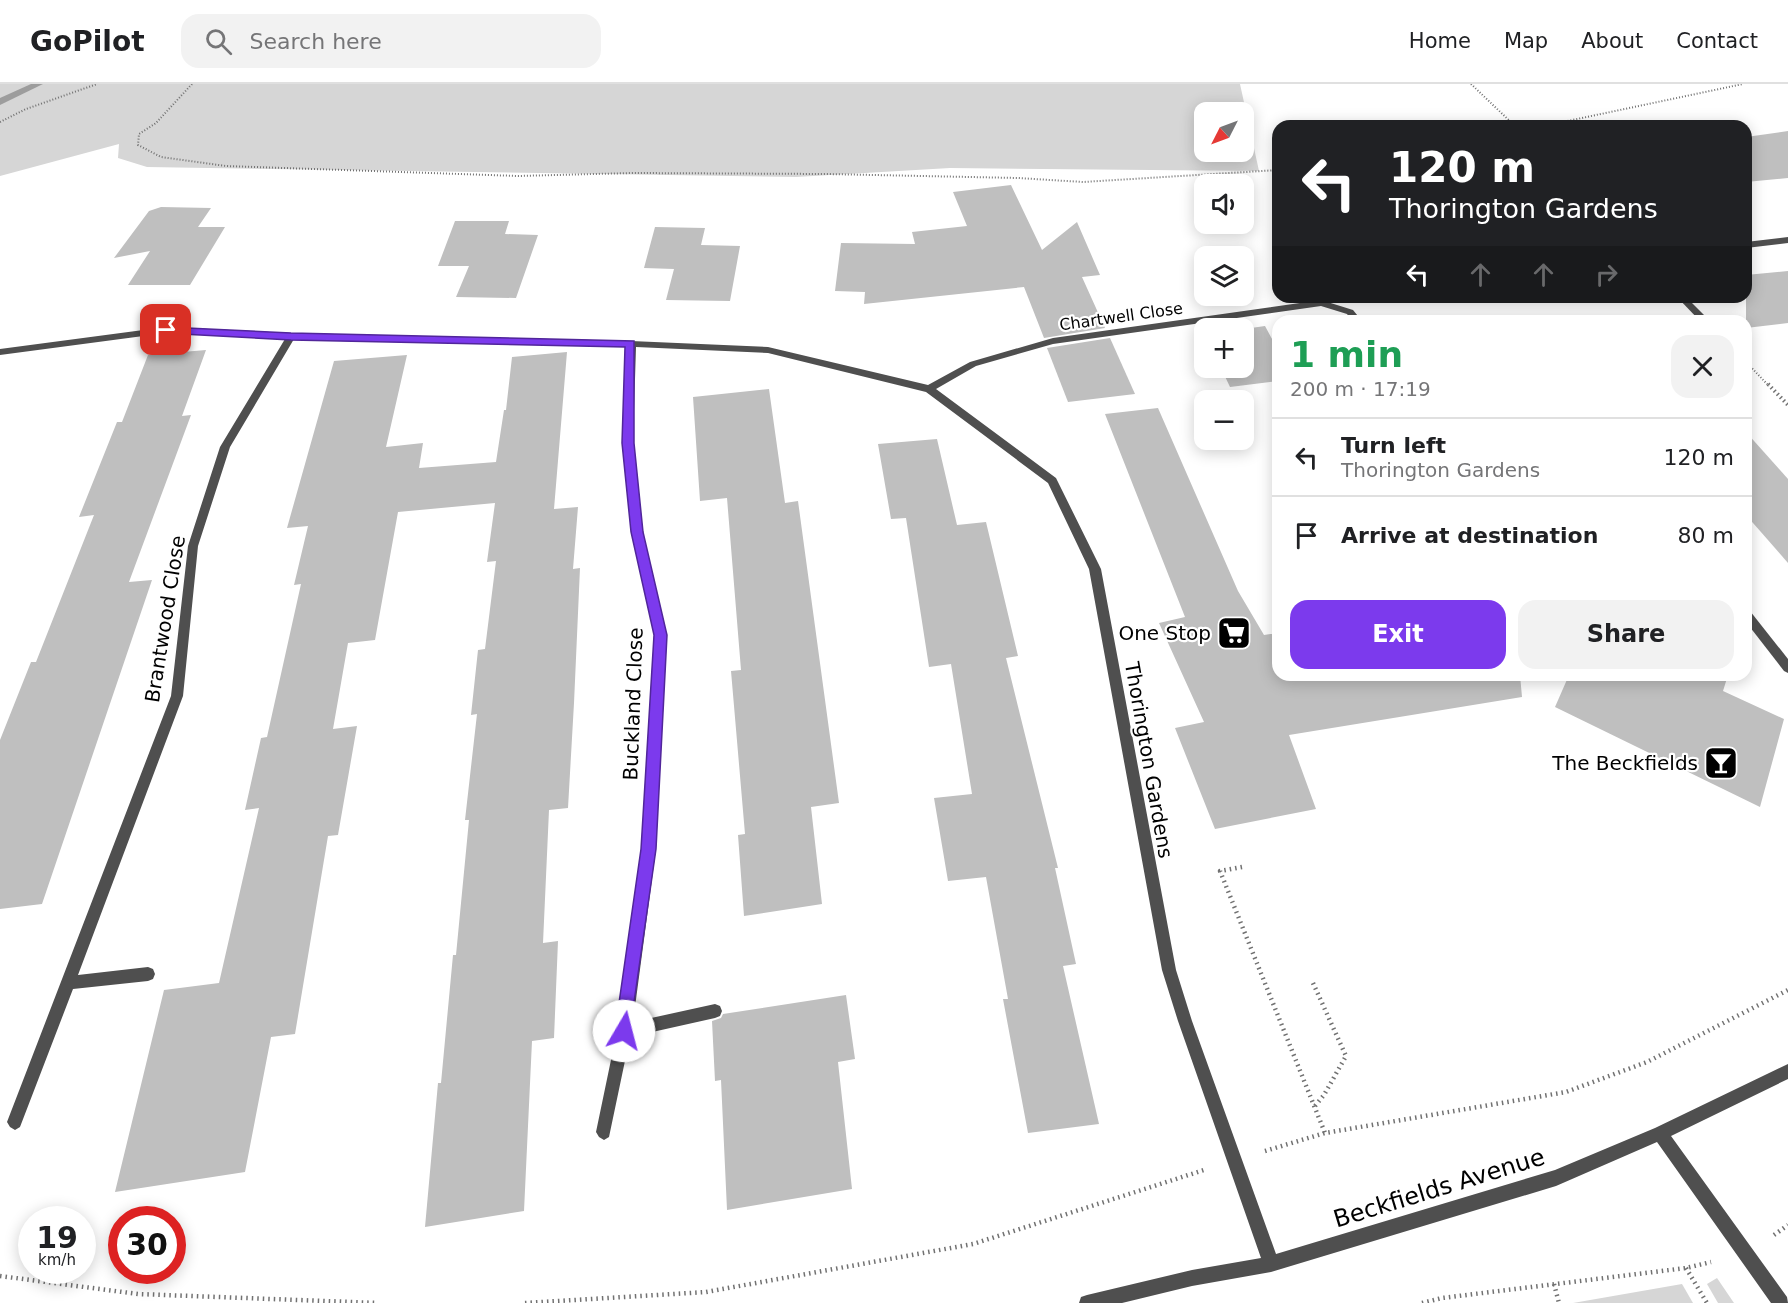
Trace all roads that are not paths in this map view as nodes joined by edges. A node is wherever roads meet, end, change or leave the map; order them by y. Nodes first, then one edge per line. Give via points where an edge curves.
1 (1788, 240) edge
2 (1752, 244) edge
3 (1321, 303) edge
4 (1321, 303) edge
5 (1687, 303) edge
6 (1352, 315) edge
7 (1699, 315) edge
8 (291, 336) junction
9 (631, 344) junction
10 (0, 352) edge
11 (929, 389) junction
12 (1752, 622) edge
13 (1788, 668) edge
14 (148, 974) dead end
15 (67, 983) junction
16 (715, 1011) dead end
17 (624, 1031) junction
18 (1788, 1071) edge
19 (15, 1122) dead end
20 (604, 1132) dead end
21 (1659, 1133) junction
22 (1271, 1264) junction
23 (1087, 1303) edge
24 (1781, 1303) edge

1 - 2 street
3 - 11 street, Chartwell Close via 1053,341 973,364
4 - 6 street, Chartwell Close
5 - 7 street
8 - 9 street, Thorington Gardens
8 - 10 street, Thorington Gardens via 166,330
8 - 15 street, Brantwood Close via 225,447 194,546 177,696
9 - 11 street, Thorington Gardens via 768,350
9 - 17 street, Buckland Close via 628,443 637,532 660,635 649,849
11 - 22 street, Thorington Gardens via 1052,481 1095,569 1169,970
12 - 13 street
14 - 15 street
15 - 19 street, Brantwood Close
16 - 17 street
17 - 20 street, Buckland Close
18 - 21 street, Beckfields Avenue
21 - 22 street, Beckfields Avenue via 1556,1178
21 - 24 street
22 - 23 street, Beckfields Avenue

